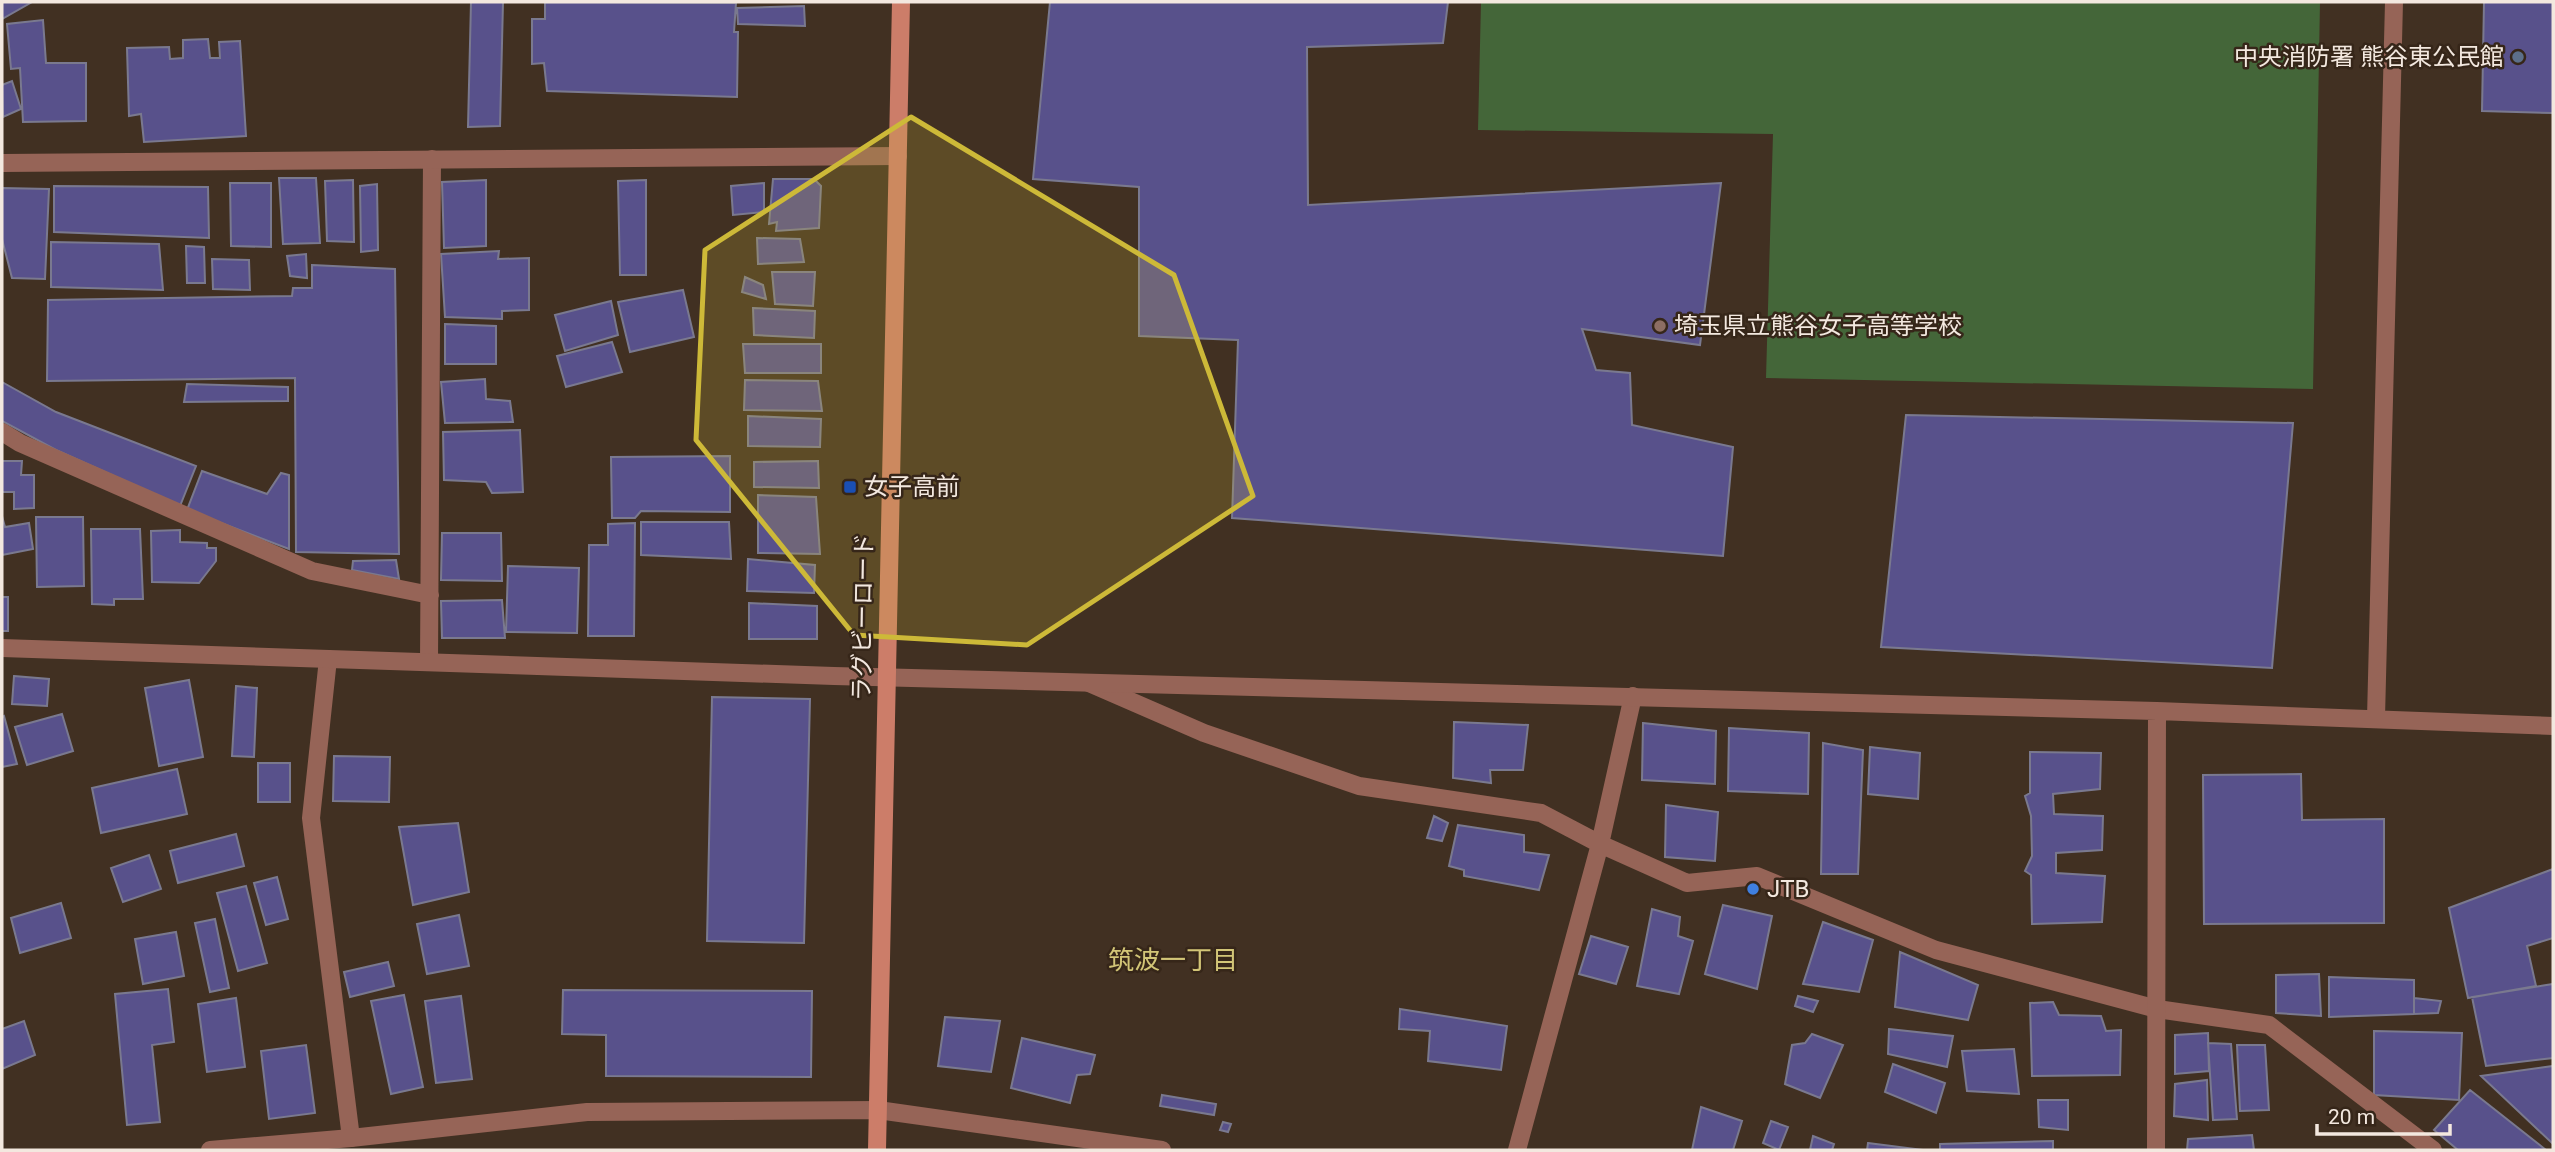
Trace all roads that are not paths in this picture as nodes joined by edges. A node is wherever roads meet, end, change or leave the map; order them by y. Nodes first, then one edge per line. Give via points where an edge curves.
1 (901, 2) edge
2 (2394, 2) edge
3 (898, 156) junction
4 (432, 159) junction
5 (2, 163) edge
6 (2, 432) edge
7 (430, 595) junction
8 (2, 648) edge
9 (328, 659) junction
10 (429, 662) junction
11 (887, 677) junction
12 (1089, 683) junction
13 (1633, 696) junction
14 (2157, 711) junction
15 (2376, 718) junction
16 (2553, 726) edge
17 (1600, 844) junction
18 (2157, 1009) junction
19 (878, 1110) junction
20 (351, 1138) junction
21 (210, 1150) edge
22 (877, 1150) edge
23 (1162, 1150) edge
24 (1517, 1150) edge
25 (2156, 1150) edge
26 (2433, 1150) edge

1 - 3 main road, ラグビーロード
2 - 15 street
3 - 4 street
3 - 11 main road, ラグビーロード
4 - 5 street
4 - 7 street
6 - 7 street via 312,571
7 - 10 street
8 - 9 street
9 - 10 street
9 - 20 street via 311,818
10 - 11 street
11 - 12 street
11 - 19 main road, ラグビーロード
12 - 13 street
12 - 17 street via 1204,733 1359,786 1541,813
13 - 14 street
13 - 17 street
14 - 15 street
14 - 18 street
15 - 16 street
17 - 18 street via 1687,883 1757,876 1936,950
17 - 24 street
18 - 25 street
18 - 26 street via 2269,1025
19 - 20 street via 587,1112
19 - 22 main road, ラグビーロード
19 - 23 street
20 - 21 street

